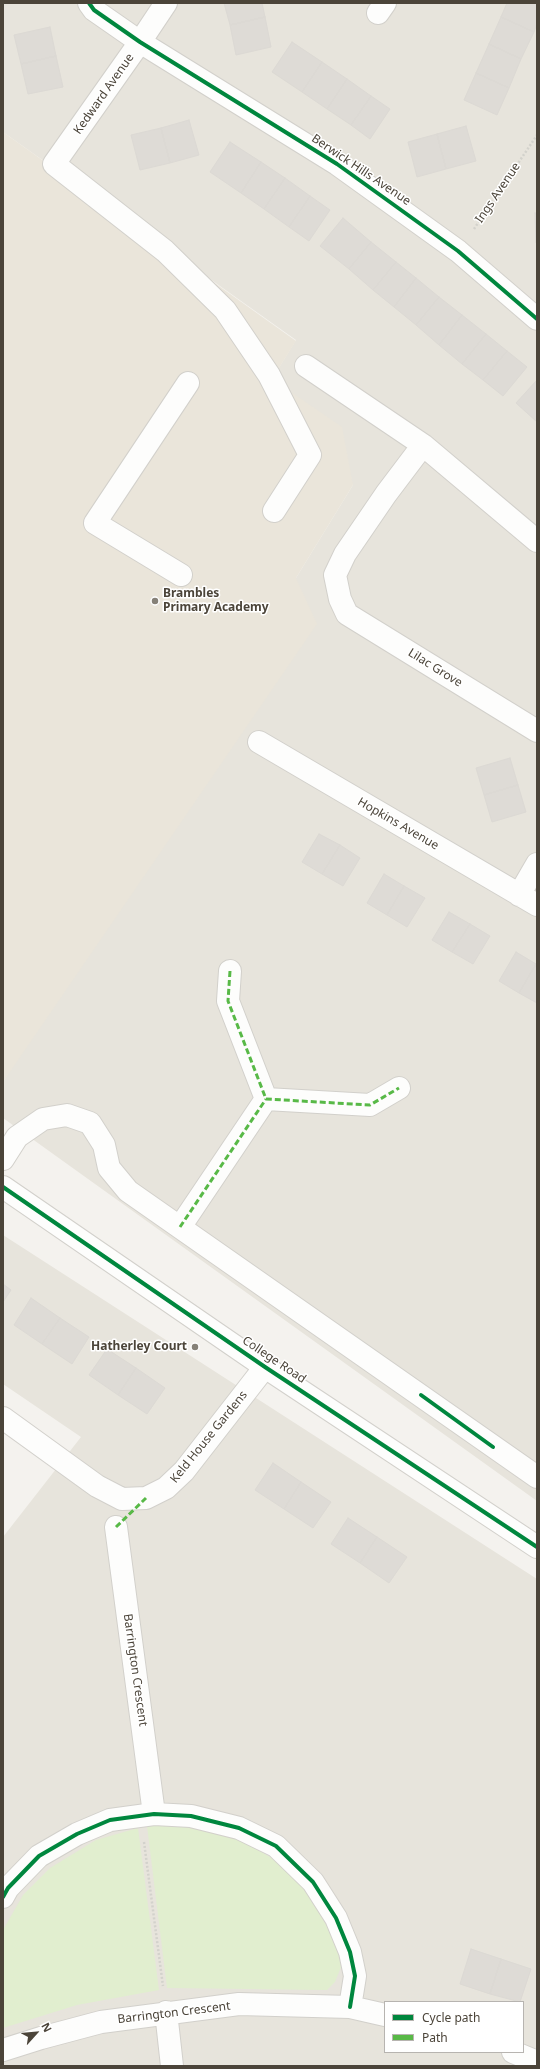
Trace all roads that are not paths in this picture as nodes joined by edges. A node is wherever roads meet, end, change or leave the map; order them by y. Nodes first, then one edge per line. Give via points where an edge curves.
1 (89, 3) edge
2 (166, 3) edge
3 (140, 42) junction
4 (537, 319) edge
5 (306, 366) dead end
6 (188, 383) dead end
7 (422, 445) junction
8 (274, 511) dead end
9 (537, 541) edge
10 (181, 575) dead end
11 (537, 731) edge
12 (258, 742) dead end
13 (537, 864) edge
14 (528, 900) edge
15 (230, 971) dead end
16 (399, 1088) dead end
17 (266, 1099) junction
18 (3, 1159) edge
19 (3, 1187) edge
20 (180, 1227) junction
21 (265, 1367) junction
22 (3, 1418) edge
23 (537, 1476) edge
24 (116, 1526) dead end
25 (537, 1546) edge
26 (147, 1815) junction
27 (3, 1897) edge
28 (350, 2007) junction
29 (166, 2012) junction
30 (384, 2015) edge
31 (3, 2050) edge
32 (515, 2053) edge
33 (537, 2062) edge
34 (172, 2066) edge

1 - 3 street, Berwick Hills Avenue via 94,10
2 - 3 street, Kedward Avenue
3 - 4 street, Berwick Hills Avenue via 337,164 458,250
3 - 8 street, Kedward Avenue via 54,164 165,251 225,310 269,375 310,455
5 - 7 street
6 - 10 street via 95,523
7 - 9 street
7 - 11 street, Lilac Grove via 345,554 335,575 340,599 347,614
12 - 14 street, Hopkins Avenue
13 - 14 street
15 - 17 street via 228,1001
16 - 17 street via 370,1105
17 - 20 street
18 - 20 street via 18,1137 43,1119 68,1114 90,1123 104,1145 109,1168 128,1191
19 - 21 street, College Road
20 - 23 street
21 - 22 street, Keld House Gardens via 184,1470 166,1488 146,1498 122,1499 97,1486
21 - 25 street, College Road
24 - 26 street, Barrington Crescent
26 - 27 street via 110,1820 77,1834 39,1856 8,1888
26 - 28 street via 191,1816 239,1828 276,1846 287,1856 313,1882 336,1918 350,1952 355,1976
28 - 29 street, Barrington Crescent via 239,2004
28 - 30 street, Barrington Crescent
29 - 31 street, Barrington Crescent via 101,2022
29 - 34 street
32 - 33 street

